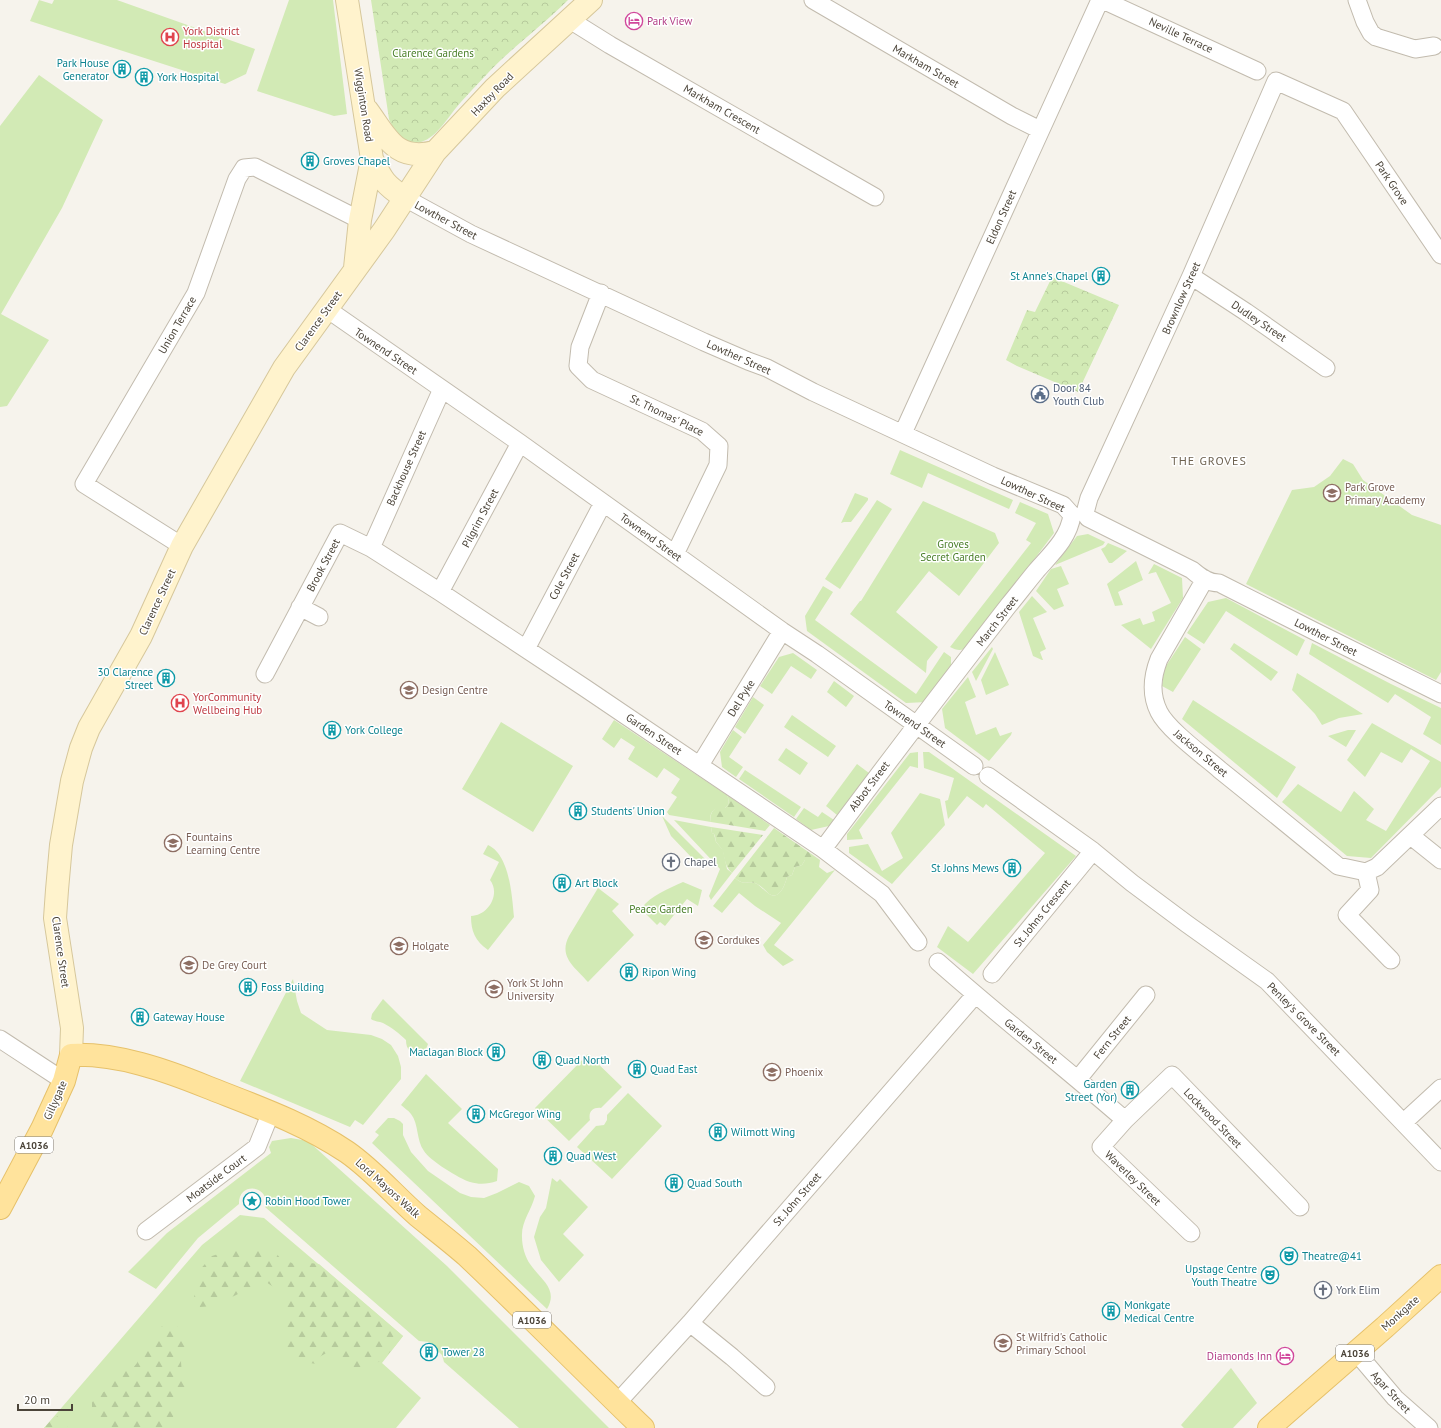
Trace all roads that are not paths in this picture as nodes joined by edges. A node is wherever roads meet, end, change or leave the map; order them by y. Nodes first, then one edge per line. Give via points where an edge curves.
1 (347, 0) edge
2 (590, 0) edge
3 (813, 0) edge
4 (1100, 0) edge
5 (1104, 0) edge
6 (1357, 0) edge
7 (570, 20) junction
8 (1434, 46) dead end
9 (1257, 71) dead end
10 (364, 106) junction
11 (1343, 111) joint
12 (1040, 130) junction
13 (436, 152) junction
14 (372, 159) junction
15 (875, 196) dead end
16 (405, 198) junction
17 (360, 220) junction
18 (1441, 255) edge
19 (355, 270) junction
20 (1191, 276) junction
21 (601, 293) junction
22 (327, 309) junction
23 (1326, 368) dead end
24 (442, 389) junction
25 (903, 433) junction
26 (520, 443) junction
27 (603, 503) junction
28 (1079, 514) junction
29 (182, 546) junction
30 (371, 548) junction
31 (675, 554) junction
32 (1205, 579) junction
33 (440, 592) junction
34 (300, 607) junction
35 (319, 617) dead end
36 (782, 631) junction
37 (526, 649) junction
38 (265, 674) dead end
39 (1441, 694) edge
40 (916, 724) junction
41 (700, 765) junction
42 (974, 766) dead end
43 (988, 776) dead end
44 (1441, 806) edge
45 (1411, 836) junction
46 (823, 848) junction
47 (1093, 851) junction
48 (1441, 860) edge
49 (1366, 872) junction
50 (918, 942) dead end
51 (1391, 960) dead end
52 (938, 962) dead end
53 (992, 974) dead end
54 (975, 994) junction
55 (1146, 995) dead end
56 (0, 1039) edge
57 (71, 1055) junction
58 (1078, 1079) junction
59 (64, 1081) junction
60 (1441, 1088) edge
61 (271, 1112) junction
62 (1125, 1120) junction
63 (1404, 1122) junction
64 (1441, 1162) edge
65 (1300, 1207) dead end
66 (0, 1208) edge
67 (146, 1231) dead end
68 (1191, 1233) dead end
69 (1441, 1276) edge
70 (690, 1323) junction
71 (1356, 1352) junction
72 (766, 1387) dead end
73 (617, 1403) junction
74 (643, 1428) edge
75 (1269, 1428) edge
76 (1429, 1428) edge

1 - 10 main road, Wigginton Road
2 - 7 main road, Haxby Road
3 - 12 street, Markham Street
4 - 12 street, Eldon Street
5 - 9 street, Neville Terrace
6 - 8 street via 1370,33 1376,37 1414,49
7 - 13 main road, Haxby Road via 495,88
7 - 15 street, Markham Crescent
10 - 13 main road via 392,145 414,155
10 - 14 main road, Wigginton Road
11 - 18 street, Park Grove
11 - 20 street, Brownlow Street via 1276,81
12 - 25 street, Eldon Street
13 - 16 main road, Haxby Road
14 - 16 main road, Wigginton Road via 389,187
14 - 17 main road
16 - 19 main road, Clarence Street
16 - 21 street, Lowther Street via 471,234
17 - 19 main road
17 - 29 street, Union Terrace via 255,167 244,168 237,179 196,293 84,484
19 - 22 main road, Clarence Street
20 - 23 street, Dudley Street
20 - 28 street, Brownlow Street via 1089,498
21 - 25 street, Lowther Street
21 - 31 street, St. Thomas' Place via 580,347 578,366 592,380 702,431 719,446 718,465
22 - 24 street, Townend Street
22 - 29 main road, Clarence Street via 284,368
24 - 26 street, Townend Street
24 - 30 street, Backhouse Street
25 - 28 street, Lowther Street
26 - 27 street, Townend Street
26 - 33 street, Pilgrim Street
27 - 31 street, Townend Street
27 - 37 street, Cole Street
28 - 32 street, Lowther Street via 1179,563
28 - 40 street, March Street via 1055,550
29 - 57 main road, Clarence Street via 141,636 89,728 72,781 61,845 55,918 72,1028
30 - 33 street, Garden Street
30 - 34 street, Brook Street via 340,533
31 - 36 street, Townend Street
32 - 39 street, Lowther Street via 1213,583 1219,582
32 - 49 street, Jackson Street via 1155,669 1153,690 1160,713 1168,725 1198,752 1338,866
33 - 37 street, Garden Street
34 - 35 street
34 - 38 street, Brook Street
36 - 40 street, Townend Street
36 - 41 street, Del Pyke
37 - 41 street, Garden Street
40 - 42 street, Townend Street
40 - 46 street, Abbot Street
41 - 46 street, Garden Street
43 - 47 street
44 - 45 street
45 - 48 street
45 - 49 street via 1377,867
46 - 50 street, Garden Street via 882,894
47 - 53 street, St. Johns Crescent
47 - 63 street, Penley's Grove Street via 1144,893 1267,981
49 - 51 street via 1370,890 1347,915
52 - 54 street, Garden Street
54 - 58 street, Garden Street
54 - 70 street, St. John Street
55 - 58 street, Fern Street
56 - 59 street
57 - 59 main road, Gillygate / A1036
57 - 61 main road, Lord Mayors Walk / A1036 via 104,1056 138,1064 201,1084
58 - 62 street, Garden Street
59 - 66 main road, Gillygate / A1036 via 42,1130
60 - 63 street
61 - 67 street, Moatside Court via 257,1147
61 - 73 main road, Lord Mayors Walk / A1036 via 308,1129 348,1153 370,1171 465,1255
62 - 65 street, Lockwood Street via 1172,1075
62 - 68 street, Waverley Street via 1101,1147
63 - 64 street, Penley's Grove Street
69 - 71 main road, Monkgate / A1036
70 - 72 street
70 - 73 street, St. John Street
71 - 75 main road, Monkgate / A1036
71 - 76 street, Agar Street via 1395,1398
73 - 74 main road, Lord Mayors Walk / A1036

